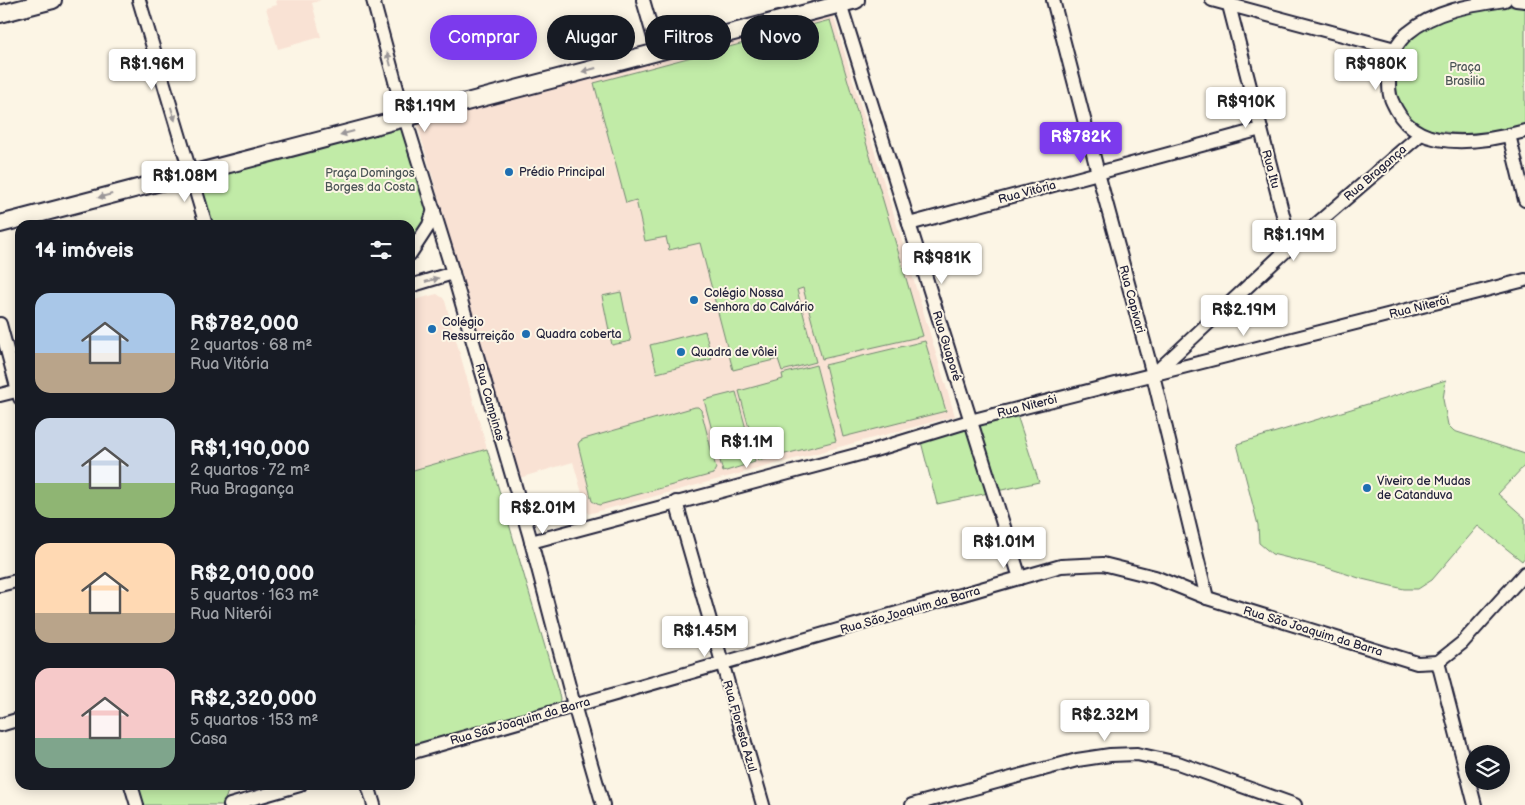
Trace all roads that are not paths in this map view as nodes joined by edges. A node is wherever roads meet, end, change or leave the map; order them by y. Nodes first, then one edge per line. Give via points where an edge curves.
1 (53, 0) edge
2 (139, 0) edge
3 (373, 0) edge
4 (642, 0) edge
5 (856, 0) edge
6 (1053, 0) edge
7 (1212, 0) edge
8 (1505, 0) edge
9 (1516, 0) edge
10 (1525, 0) edge
11 (839, 2) edge
12 (1471, 3) edge
13 (1229, 5) junction
14 (0, 14) edge
15 (647, 15) edge
16 (731, 32) edge
17 (1395, 49) junction
18 (645, 55) edge
19 (405, 118) junction
20 (1261, 130) junction
21 (1525, 131) edge
22 (1421, 134) junction
23 (1509, 136) junction
24 (191, 174) junction
25 (1098, 174) junction
26 (1525, 200) edge
27 (434, 210) junction
28 (15, 220) edge
29 (15, 220) edge
30 (205, 220) edge
31 (0, 224) edge
32 (909, 224) junction
33 (415, 246) edge
34 (1291, 246) junction
35 (453, 274) junction
36 (1525, 280) edge
37 (415, 285) edge
38 (0, 324) edge
39 (1153, 375) junction
40 (15, 378) edge
41 (15, 393) edge
42 (0, 395) edge
43 (970, 421) junction
44 (676, 502) junction
45 (531, 542) junction
46 (1525, 572) edge
47 (1020, 578) junction
48 (15, 581) edge
49 (0, 585) edge
50 (1207, 598) junction
51 (1438, 662) junction
52 (722, 664) junction
53 (574, 705) junction
54 (15, 720) edge
55 (0, 725) edge
56 (415, 752) edge
57 (132, 790) edge
58 (282, 790) edge
59 (370, 790) edge
60 (137, 805) edge
61 (230, 805) edge
62 (374, 805) edge
63 (603, 805) edge
64 (763, 805) edge
65 (912, 805) edge
66 (1295, 805) edge
67 (1475, 805) edge

1 - 14 main road
2 -> 24 street
19 -> 3 street, Rua Campinas
4 - 15 street
5 - 11 main road
6 - 25 street, Rua Capivari
7 - 13 street
8 - 12 street
9 - 10 street
11 - 16 main road
11 - 32 street, Rua Guaporé
12 - 17 street via 1422,23
13 - 17 street
13 - 20 street, Rua Itu
17 - 22 street via 1388,67 1390,96 1401,118
18 -> 19 main road
19 -> 24 main road
19 - 27 street, Rua Campinas
20 - 25 street, Rua Vitória
20 - 34 street, Rua Itu
21 - 23 street
22 - 23 street via 1442,140 1465,141
22 - 34 street, Rua Bragança
23 - 26 street
24 -> 28 main road
24 - 30 street
25 - 32 street, Rua Vitória
25 - 39 street, Rua Capivari
27 - 33 street via 429,225
27 - 35 street, Rua Campinas
29 -> 31 main road
32 - 43 street, Rua Guaporé
34 - 39 street, Rua Bragança
37 -> 35 street
35 - 45 street, Rua Campinas
36 - 39 street, Rua Niterói
38 - 40 street
39 - 43 street, Rua Niterói
39 - 50 street, Rua Capivari
41 - 42 street
43 - 44 street, Rua Niterói via 875,450
43 - 47 street, Rua Guaporé
44 - 45 street, Rua Niterói
44 - 52 street, Rua Floresta Azul
45 - 53 street, Rua Campinas
46 - 51 street via 1462,643
47 - 50 street, Rua São Joaquim da Barra via 1061,566 1103,564 1155,577
47 - 52 street, Rua São Joaquim da Barra
48 - 49 street
50 - 51 street, Rua São Joaquim da Barra via 1417,664
51 - 67 street
52 - 53 street, Rua São Joaquim da Barra
52 - 64 street, Rua Floresta Azul
53 - 56 street, Rua São Joaquim da Barra
53 - 63 street, Rua Campinas
54 - 55 street
57 - 60 street
58 - 61 street
59 - 62 street
65 - 66 street via 1077,760 1138,754 1178,763

